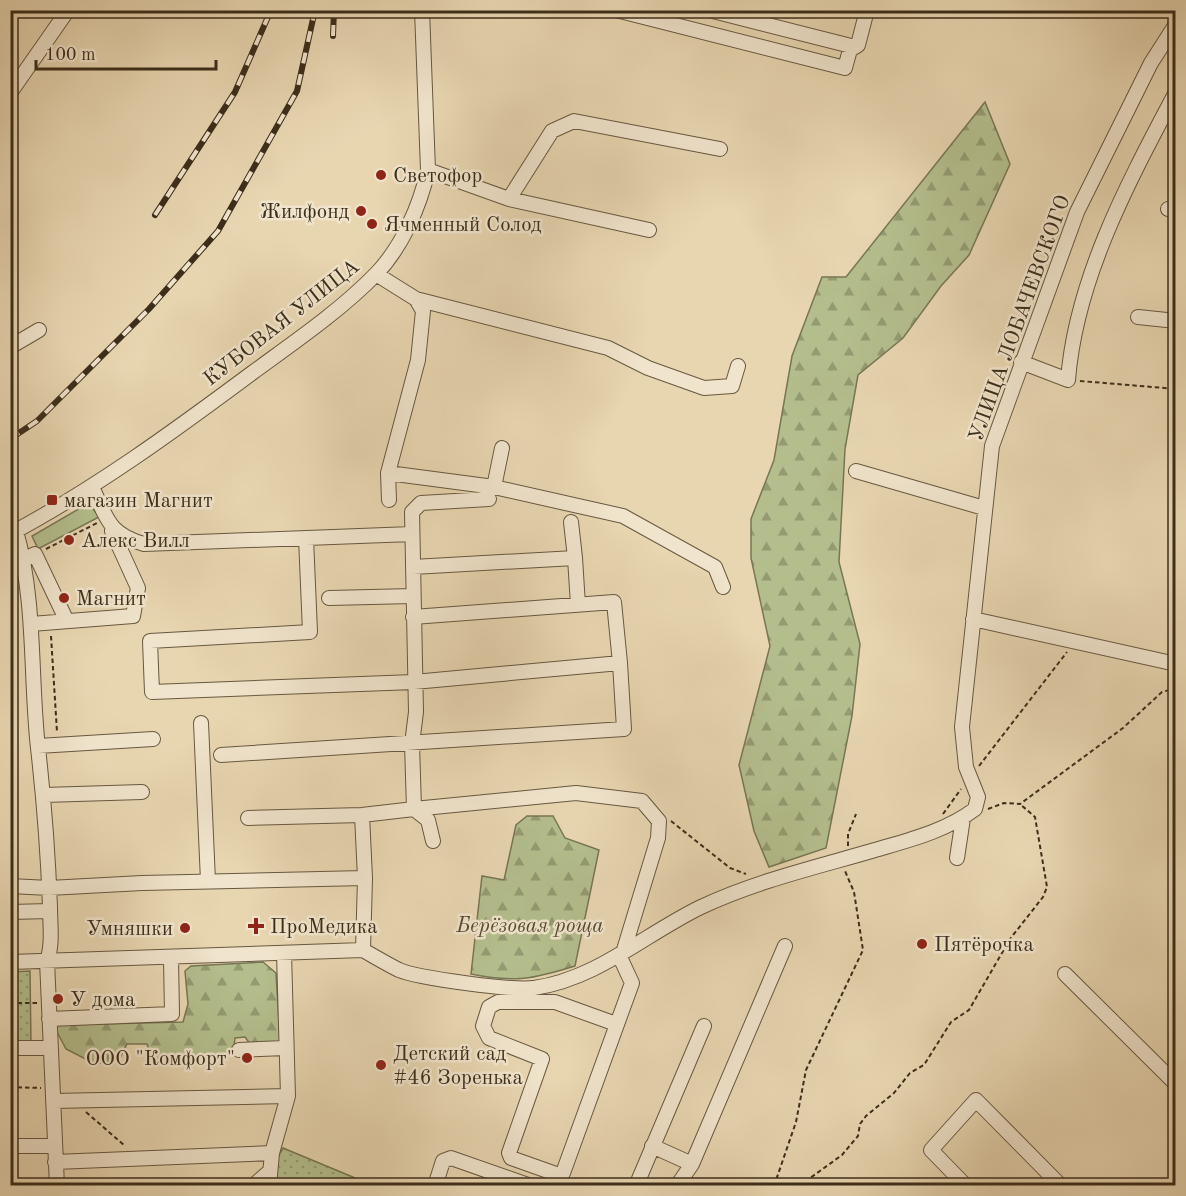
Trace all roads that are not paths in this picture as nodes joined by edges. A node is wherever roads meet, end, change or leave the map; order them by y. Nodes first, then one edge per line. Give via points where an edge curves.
1 (69, 10) edge
2 (422, 10) edge
3 (616, 10) edge
4 (704, 10) edge
5 (709, 10) edge
6 (867, 10) edge
7 (1176, 24) edge
8 (699, 31) junction
9 (851, 46) junction
10 (10, 93) edge
11 (1175, 96) edge
12 (1170, 114) edge
13 (720, 149) dead end
14 (428, 170) junction
15 (509, 199) junction
16 (649, 230) dead end
17 (376, 274) junction
18 (416, 299) junction
19 (1138, 317) dead end
20 (1176, 321) edge
21 (39, 330) dead end
22 (10, 346) edge
23 (1021, 362) junction
24 (738, 366) dead end
25 (502, 448) dead end
26 (856, 471) dead end
27 (388, 474) junction
28 (92, 487) junction
29 (492, 493) junction
30 (389, 500) dead end
31 (984, 508) junction
32 (571, 522) dead end
33 (109, 523) junction
34 (13, 533) edge
35 (412, 534) junction
36 (306, 538) junction
37 (30, 556) junction
38 (574, 558) junction
39 (413, 567) junction
40 (723, 587) dead end
41 (413, 596) junction
42 (329, 598) dead end
43 (578, 605) junction
44 (64, 615) dead end
45 (413, 617) junction
46 (974, 619) junction
47 (31, 624) junction
48 (620, 663) junction
49 (1176, 664) edge
50 (414, 682) junction
51 (201, 723) dead end
52 (153, 739) dead end
53 (412, 744) junction
54 (38, 746) junction
55 (221, 755) dead end
56 (142, 792) dead end
57 (44, 795) junction
58 (414, 809) junction
59 (362, 815) junction
60 (248, 818) dead end
61 (963, 818) junction
62 (433, 841) dead end
63 (957, 858) dead end
64 (365, 878) junction
65 (208, 881) junction
66 (10, 886) edge
67 (49, 888) junction
68 (50, 910) junction
69 (10, 912) edge
70 (785, 946) dead end
71 (363, 950) junction
72 (284, 953) junction
73 (621, 954) junction
74 (171, 958) junction
75 (47, 961) junction
76 (10, 962) edge
77 (1065, 974) dead end
78 (49, 1019) junction
79 (616, 1024) junction
80 (704, 1026) dead end
81 (10, 1048) edge
82 (50, 1048) junction
83 (285, 1048) junction
84 (239, 1050) dead end
85 (1176, 1084) edge
86 (288, 1096) junction
87 (53, 1100) junction
88 (10, 1146) edge
89 (54, 1146) junction
90 (652, 1146) junction
91 (272, 1154) junction
92 (55, 1162) junction
93 (692, 1164) junction
94 (270, 1171) junction
95 (57, 1185) edge
96 (253, 1185) edge
97 (269, 1185) edge
98 (435, 1185) edge
99 (531, 1185) edge
100 (636, 1185) edge
101 (677, 1185) edge
102 (965, 1185) edge
103 (1062, 1185) edge

1 - 10 street
2 - 14 street, КУБОВАЯ УЛИЦА
3 - 8 street
4 - 8 street
5 - 9 street
6 - 9 street via 858,45
7 - 23 street, УЛИЦА ЛОБАЧЕВСКОГО via 1151,63 1077,212
8 - 9 street via 845,68
11 - 12 street
12 - 23 street via 1125,190 1086,293 1068,380
13 - 15 street via 574,121 552,131
14 - 15 street
14 - 17 street, КУБОВАЯ УЛИЦА via 408,227
15 - 16 street
17 - 18 street
17 - 28 street, КУБОВАЯ УЛИЦА via 298,339
18 - 24 street via 608,348 648,368 704,388 732,386
18 - 27 street via 423,311 424,324
19 - 20 street
21 - 22 street
23 - 31 street, УЛИЦА ЛОБАЧЕВСКОГО via 992,446
25 - 29 street
26 - 31 street
27 - 29 street
27 - 30 street
28 - 33 street
28 - 34 street, КУБОВАЯ УЛИЦА
29 - 35 street via 421,503 412,512
29 - 40 street via 623,516 715,567
31 - 46 street, УЛИЦА ЛОБАЧЕВСКОГО
32 - 38 street
33 - 36 street via 125,539 144,544
33 - 47 street via 138,588 133,616
34 - 37 street
35 - 36 street
35 - 39 street
36 - 50 street via 310,632 150,640 152,692
37 - 44 street
37 - 47 street
38 - 39 street
38 - 43 street
39 - 41 street
41 - 42 street
41 - 45 street
43 - 45 street
43 - 48 street via 614,602
45 - 50 street
46 - 49 street
46 - 61 street, УЛИЦА ЛОБАЧЕВСКОГО via 962,727 970,778 978,797 975,809
47 - 54 street
48 - 50 street
48 - 53 street via 624,729
50 - 53 street
51 - 65 street
52 - 54 street
53 - 55 street
53 - 58 street
54 - 57 street
56 - 57 street
57 - 67 street
58 - 59 street
58 - 62 street via 428,820
58 - 73 street via 576,793 642,801 659,820 658,838
59 - 60 street
59 - 64 street
61 - 63 street
61 - 73 street via 703,906
64 - 65 street
64 - 71 street
65 - 67 street
66 - 67 street
67 - 68 street
68 - 69 street
68 - 75 street
70 - 93 street
71 - 72 street
71 - 73 street via 401,971 502,988 534,988 574,977
72 - 74 street
72 - 83 street
73 - 79 street via 632,980
74 - 75 street
74 - 78 street via 172,1014
75 - 76 street
75 - 78 street
77 - 85 street
78 - 82 street
79 - 79 street via 555,1002 498,1002 489,1007 483,1026 489,1038 542,1059 509,1154 511,1158 561,1175
80 - 90 street
81 - 82 street
82 - 87 street
83 - 84 street
83 - 86 street
86 - 87 street
86 - 91 street
87 - 89 street
88 - 89 street
89 - 92 street
90 - 93 street
90 - 100 street
91 - 92 street
91 - 94 street
92 - 95 street
93 - 101 street
94 - 96 street
94 - 97 street
98 - 99 street via 443,1161 451,1158
102 - 103 street via 931,1150 976,1100

